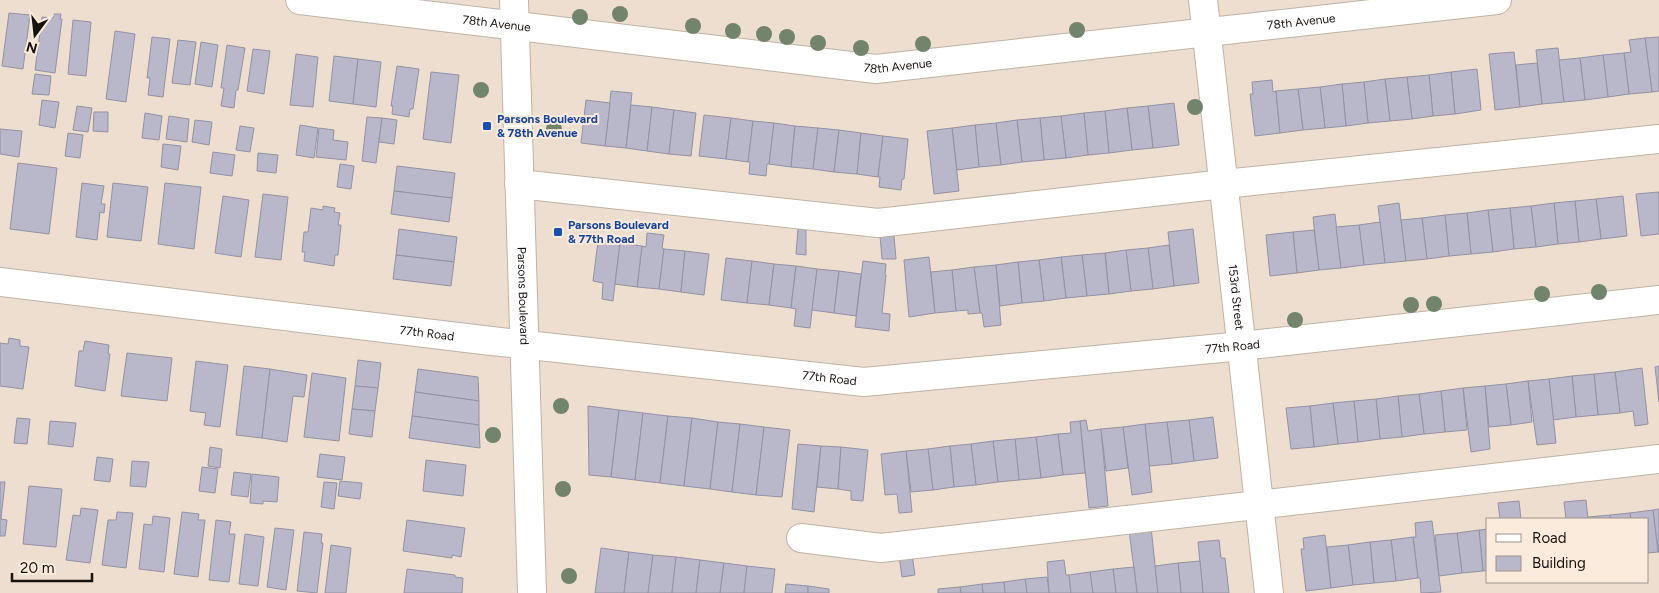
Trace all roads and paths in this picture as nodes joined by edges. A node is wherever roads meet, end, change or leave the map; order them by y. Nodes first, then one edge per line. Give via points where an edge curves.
1 (300, 0) edge
2 (1203, 0) edge
3 (1497, 0) edge
4 (514, 13) edge
5 (1207, 32) junction
6 (1659, 139) edge
7 (520, 184) junction
8 (1224, 184) junction
9 (0, 282) edge
10 (1659, 300) edge
11 (525, 344) junction
12 (1242, 346) junction
13 (1659, 459) edge
14 (1260, 505) junction
15 (801, 538) dead end
16 (532, 593) edge
17 (1269, 593) edge

1 - 4 street, 78th Avenue
2 - 5 street, 153rd Street
3 - 5 street, 78th Avenue
4 - 5 street, 78th Avenue via 876,69
4 - 7 street, Parsons Boulevard
5 - 8 street, 153rd Street
6 - 8 street
7 - 8 street via 878,224
7 - 11 street, Parsons Boulevard
8 - 12 street, 153rd Street
9 - 11 street, 77th Road
10 - 12 street, 77th Road
11 - 12 street, 77th Road via 864,382
11 - 16 street, Parsons Boulevard
12 - 14 street, 153rd Street
13 - 14 street
14 - 15 street via 881,548
14 - 17 street, 153rd Street

